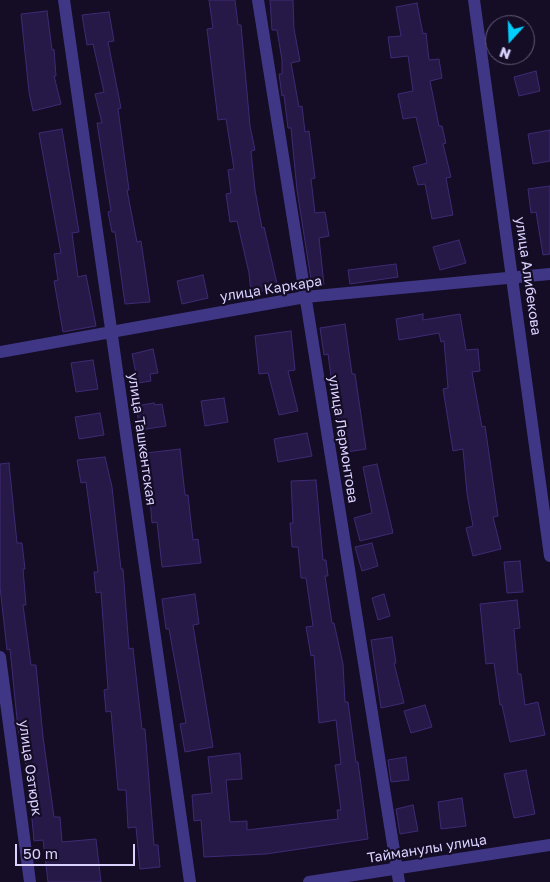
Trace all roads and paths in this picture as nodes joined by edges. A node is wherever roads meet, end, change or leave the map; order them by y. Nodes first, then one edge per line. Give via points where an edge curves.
1 (64, 0) edge
2 (258, 0) edge
3 (474, 0) edge
4 (550, 274) edge
5 (513, 278) junction
6 (305, 297) junction
7 (112, 332) junction
8 (0, 352) edge
9 (550, 556) edge
10 (0, 658) edge
11 (550, 844) edge
12 (398, 876) edge
13 (30, 882) edge
14 (190, 882) edge
15 (309, 882) edge

1 - 7 street, улица Ташкентская
2 - 6 street, улица Лермонтова
3 - 5 street, улица Алибекова
4 - 5 street, улица Каркара
5 - 6 street, улица Каркара
5 - 9 street, улица Алибекова
6 - 7 street, улица Каркара
6 - 12 street, улица Лермонтова
7 - 8 street, улица Каркара
7 - 14 street, улица Ташкентская
10 - 13 street, улица Озтюрк
11 - 12 street, Тайманулы улица
12 - 15 street, Тайманулы улица

